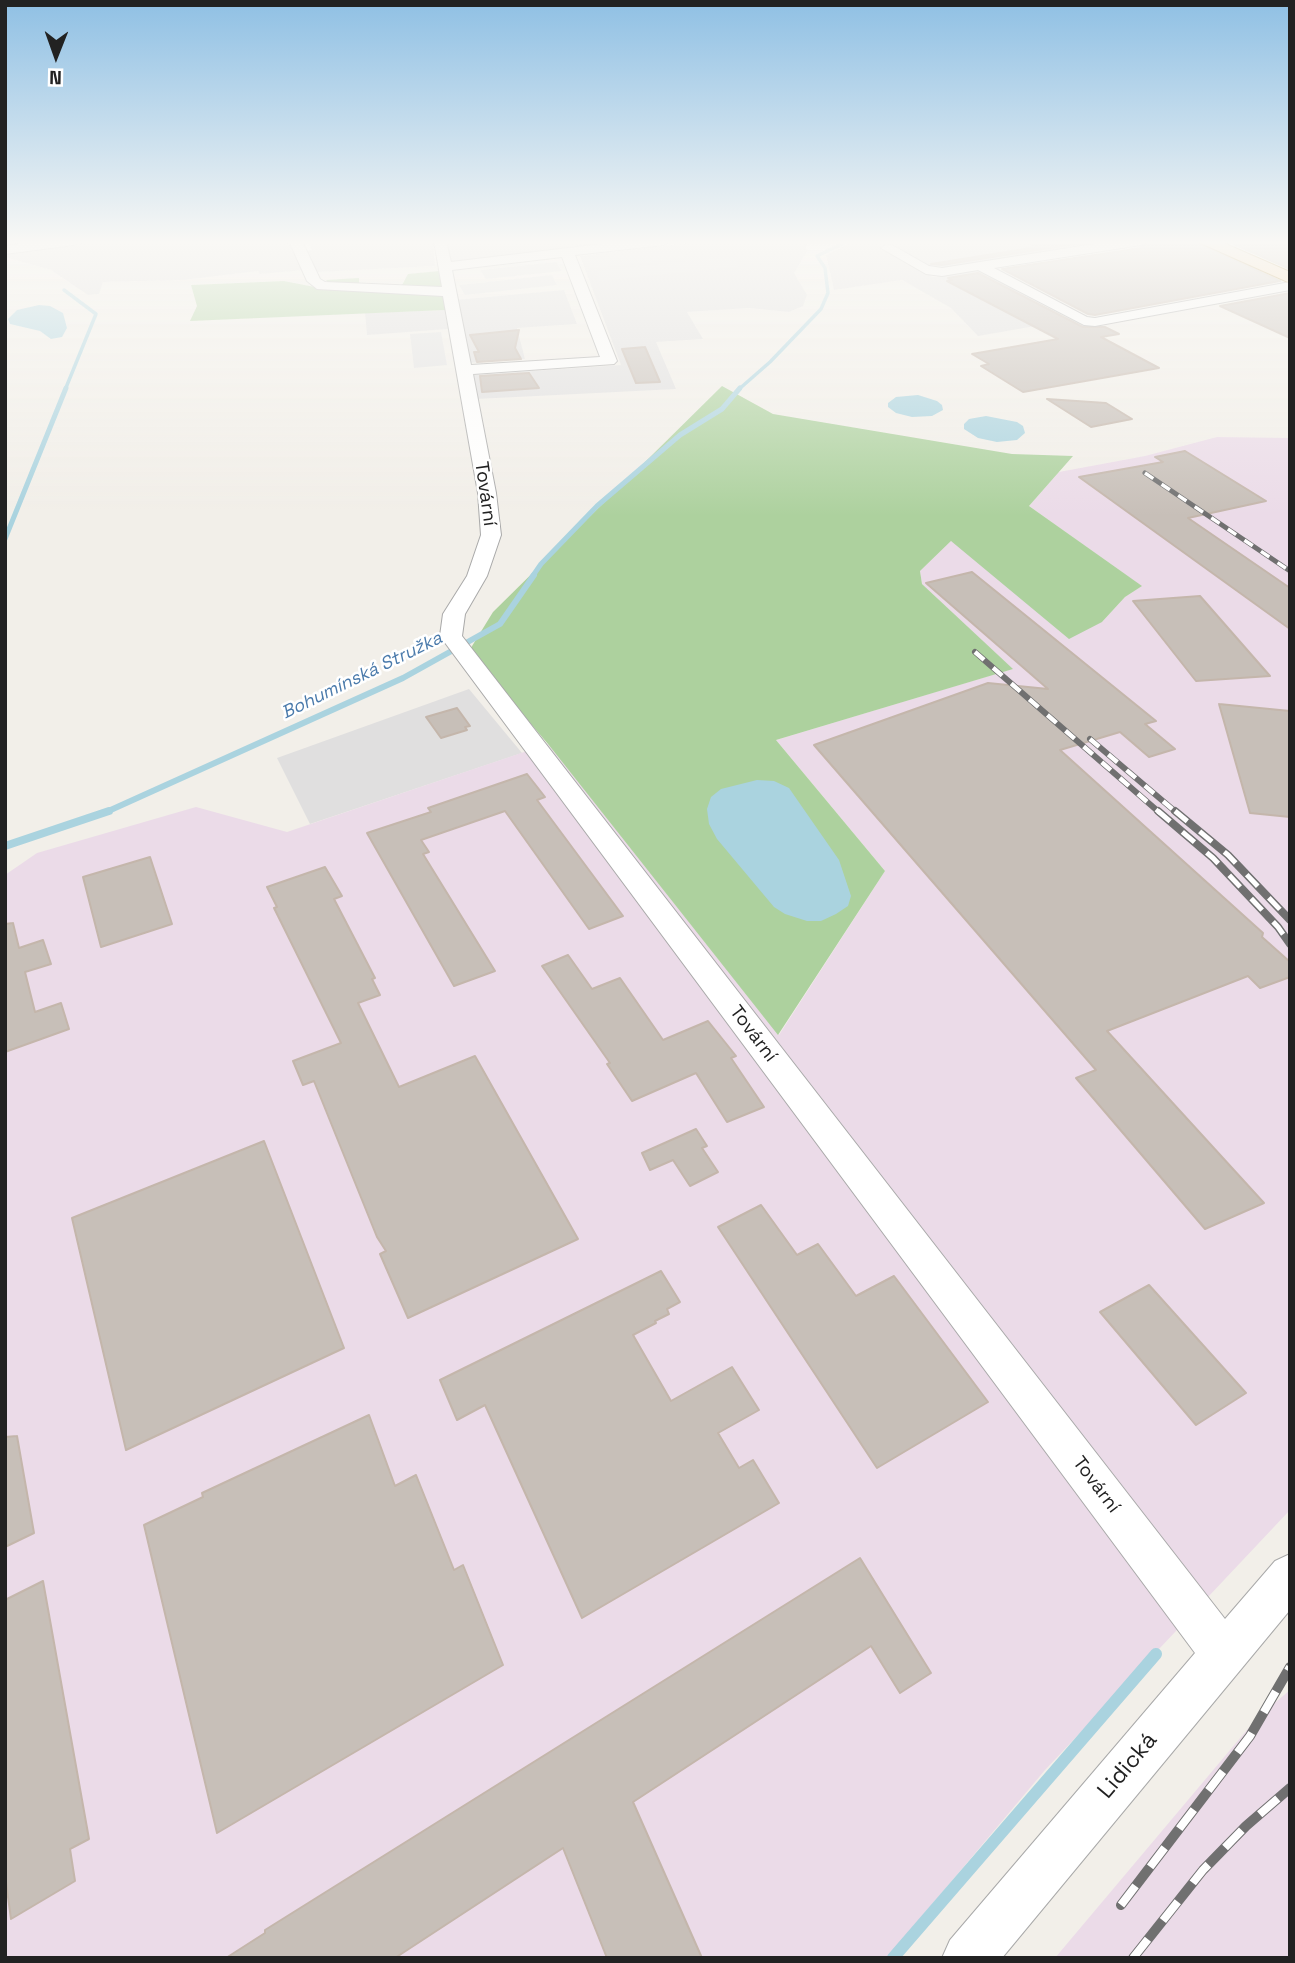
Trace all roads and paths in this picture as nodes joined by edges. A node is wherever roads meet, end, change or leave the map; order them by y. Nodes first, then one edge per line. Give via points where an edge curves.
1 (457, 333) edge
2 (598, 333) edge
3 (464, 370) junction
4 (1290, 1576) edge
5 (1223, 1653) junction
6 (968, 1958) edge

1 - 3 street, Tovární
2 - 3 street via 609,361
3 - 5 street, Tovární via 491,535 477,576 454,614 451,636
4 - 5 street, Lidická
5 - 6 street, Lidická

